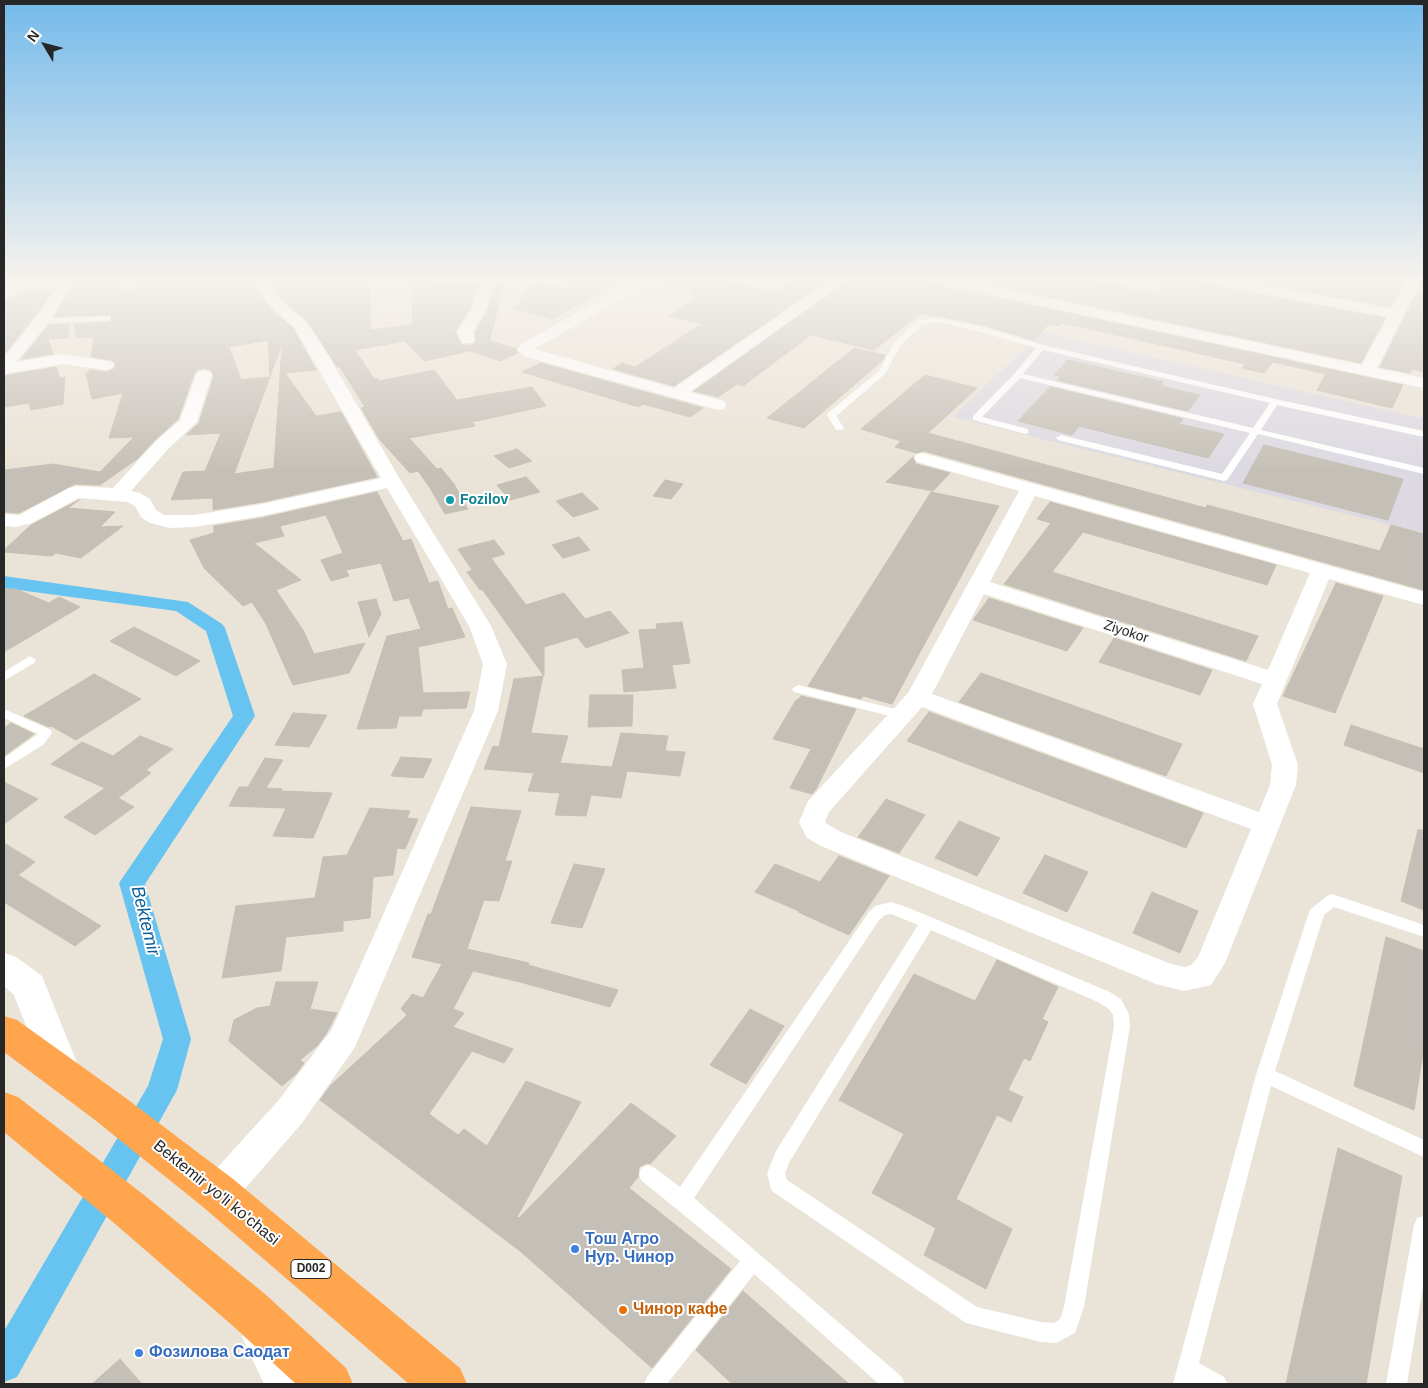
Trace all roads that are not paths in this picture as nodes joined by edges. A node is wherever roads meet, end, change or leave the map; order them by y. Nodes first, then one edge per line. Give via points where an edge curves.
1 (24, 343) edge
2 (313, 343) edge
3 (534, 343) edge
4 (750, 343) edge
5 (900, 343) edge
6 (1026, 343) edge
7 (1239, 343) edge
8 (1381, 343) edge
9 (1041, 347) junction
10 (106, 365) dead end
11 (4, 368) edge
12 (1367, 370) junction
13 (204, 375) dead end
14 (1018, 375) junction
15 (1424, 383) edge
16 (677, 394) junction
17 (1275, 402) junction
18 (718, 405) dead end
19 (839, 428) dead end
20 (1025, 430) dead end
21 (1254, 431) junction
22 (1424, 434) edge
23 (1061, 438) dead end
24 (923, 458) dead end
25 (1424, 471) edge
26 (392, 481) junction
27 (1030, 488) junction
28 (118, 494) junction
29 (4, 520) edge
30 (1322, 570) junction
31 (978, 585) junction
32 (1424, 599) edge
33 (30, 660) dead end
34 (4, 676) edge
35 (1274, 680) junction
36 (798, 689) dead end
37 (910, 706) junction
38 (4, 713) edge
39 (4, 764) edge
40 (1266, 825) junction
41 (928, 922) junction
42 (1424, 931) edge
43 (4, 967) edge
44 (4, 1031) edge
45 (62, 1073) junction
46 (1265, 1075) junction
47 (4, 1109) edge
48 (33, 1141) edge
49 (1424, 1149) edge
50 (648, 1174) dead end
51 (218, 1193) junction
52 (682, 1200) junction
53 (1424, 1225) edge
54 (753, 1260) junction
55 (249, 1310) junction
56 (1185, 1376) edge
57 (285, 1384) edge
58 (330, 1384) edge
59 (444, 1384) edge
60 (654, 1384) edge
61 (895, 1384) edge
62 (1217, 1384) edge
63 (1396, 1384) edge

1 - 11 street
2 - 26 street
3 - 16 street via 525,350
4 - 16 street
5 - 19 lane via 882,372 831,415
6 - 9 lane
7 - 12 street
8 - 12 street
9 - 14 lane
9 - 17 lane
10 - 11 street via 63,359
12 - 15 street
13 - 28 street via 188,422 162,445
14 - 20 lane via 976,418
14 - 21 lane
16 - 18 street
17 - 21 lane
17 - 22 lane
21 - 23 lane via 1224,478
21 - 25 lane
24 - 27 street
26 - 28 street via 262,510 194,521 157,519 148,513 143,503
26 - 51 street via 480,626 495,664 486,711 344,1037 290,1112
27 - 30 street
27 - 31 street
28 - 29 street via 76,492 25,519
30 - 32 street
30 - 35 street
31 - 35 street, Ziyokor
31 - 37 street
33 - 34 lane
35 - 40 street via 1265,704 1286,775
36 - 37 lane
37 - 40 street
37 - 40 street via 817,808 812,822 817,831 1166,975 1184,980 1200,976 1210,963
38 - 39 lane via 46,733
41 - 41 lane via 1104,997 1115,1004 1121,1014 1122,1026 1074,1307 1068,1326 1056,1333 973,1316 779,1185 776,1173 782,1158
41 - 52 lane via 891,908 880,910 874,916
42 - 46 lane via 1332,900 1317,912
43 - 45 street via 29,986
44 - 45 highway, Bektemir yo'li ko'chasi / D002
45 - 51 highway, Bektemir yo'li ko'chasi / D002
46 - 49 lane
46 - 56 lane
47 - 48 highway
48 - 55 highway via 129,1209
50 - 52 lane
51 - 59 highway, Bektemir yo'li ko'chasi / D002
52 - 54 lane
53 - 63 lane
54 - 60 lane
54 - 61 lane
55 - 57 street
55 - 58 highway
56 - 62 lane

